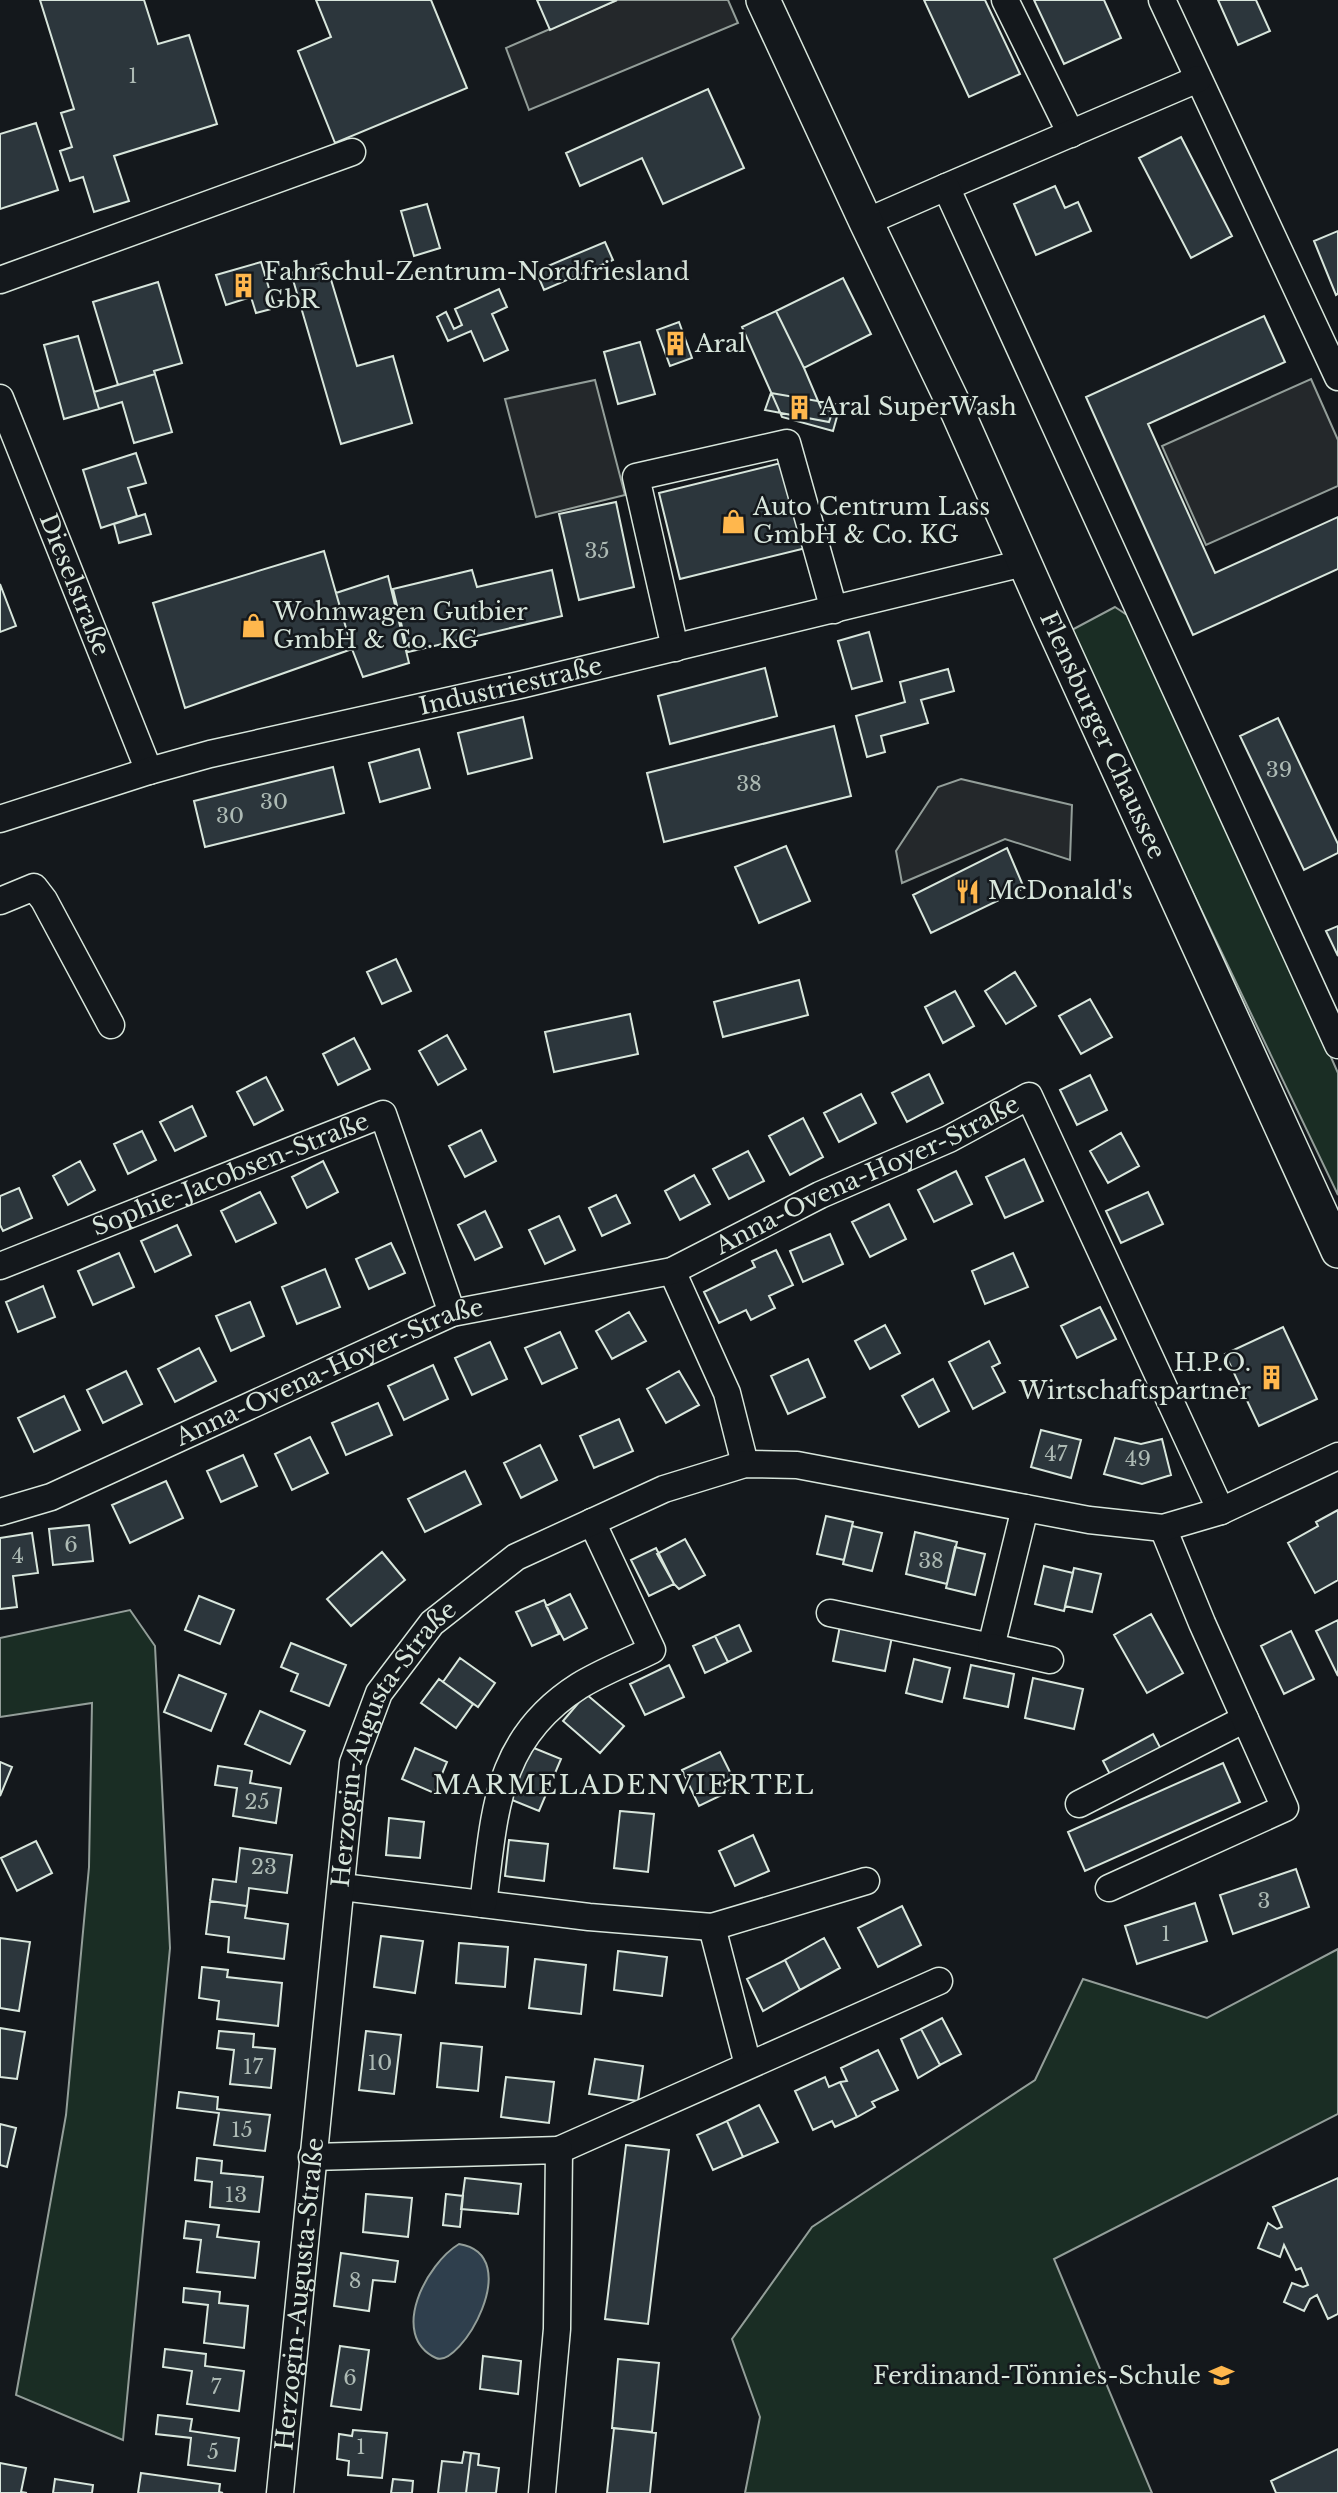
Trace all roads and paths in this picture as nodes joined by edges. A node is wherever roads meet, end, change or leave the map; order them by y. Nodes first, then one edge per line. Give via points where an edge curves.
1 (763, 0) edge
2 (1004, 0) edge
3 (1162, 0) edge
4 (1198, 79) junction
5 (1071, 134) junction
6 (352, 152) dead end
7 (946, 187) junction
8 (866, 222) junction
9 (0, 280) edge
10 (1329, 333) edge
11 (1338, 377) edge
12 (0, 398) edge
13 (1024, 563) junction
14 (834, 610) junction
15 (674, 648) junction
16 (149, 771) junction
17 (0, 819) edge
18 (0, 901) edge
19 (111, 1025) dead end
20 (1338, 1045) edge
21 (1338, 1251) edge
22 (0, 1266) edge
23 (671, 1271) junction
24 (452, 1313) junction
25 (1338, 1456) edge
26 (745, 1464) junction
27 (1025, 1508) junction
28 (1221, 1511) junction
29 (0, 1512) edge
30 (592, 1522) junction
31 (1163, 1528) junction
32 (830, 1613) dead end
33 (991, 1647) junction
34 (1050, 1660) dead end
35 (1245, 1719) junction
36 (1079, 1804) dead end
37 (866, 1881) dead end
38 (342, 1887) junction
39 (1109, 1888) dead end
40 (483, 1904) junction
41 (712, 1927) junction
42 (939, 1981) dead end
43 (747, 2065) junction
44 (559, 2150) junction
45 (312, 2157) junction
46 (280, 2493) edge
47 (542, 2493) edge

1 - 8 main road, Flensburger Chaussee
2 - 5 street
3 - 4 street
4 - 5 street
4 - 10 street
5 - 7 street
6 - 9 street
7 - 8 street
7 - 20 street
8 - 13 main road, Flensburger Chaussee via 958,412
10 - 11 street
12 - 16 street, Dieselstraße
13 - 14 street, Industriestraße
13 - 21 main road, Flensburger Chaussee
14 - 15 street, Industriestraße
14 - 15 street via 787,443 648,474 636,477
15 - 16 street, Industriestraße
16 - 17 street, Industriestraße
18 - 19 street via 34,887
22 - 24 street, Sophie-Jacobsen-Straße via 383,1114
23 - 24 street, Anna-Ovena-Hoyer-Straße
23 - 26 street via 727,1393
23 - 28 street, Anna-Ovena-Hoyer-Straße via 1029,1096
24 - 29 street, Anna-Ovena-Hoyer-Straße via 51,1497
25 - 28 street, Herzogin-Augusta-Straße
26 - 27 street, Herzogin-Augusta-Straße via 797,1465
26 - 30 street, Herzogin-Augusta-Straße via 664,1489
27 - 31 street, Herzogin-Augusta-Straße
27 - 33 street
28 - 31 street, Herzogin-Augusta-Straße
30 - 38 street, Herzogin-Augusta-Straße via 516,1557 432,1623 379,1693 353,1763
30 - 40 street via 652,1650 579,1686 537,1719 510,1761 495,1808
31 - 35 street
32 - 33 street
33 - 34 street
35 - 36 street
35 - 39 street via 1285,1808
37 - 41 street
38 - 40 street
38 - 45 street, Herzogin-Augusta-Straße
40 - 41 street
41 - 43 street
42 - 43 street
43 - 44 street
44 - 45 street
44 - 47 street via 557,2329
45 - 46 street, Herzogin-Augusta-Straße

